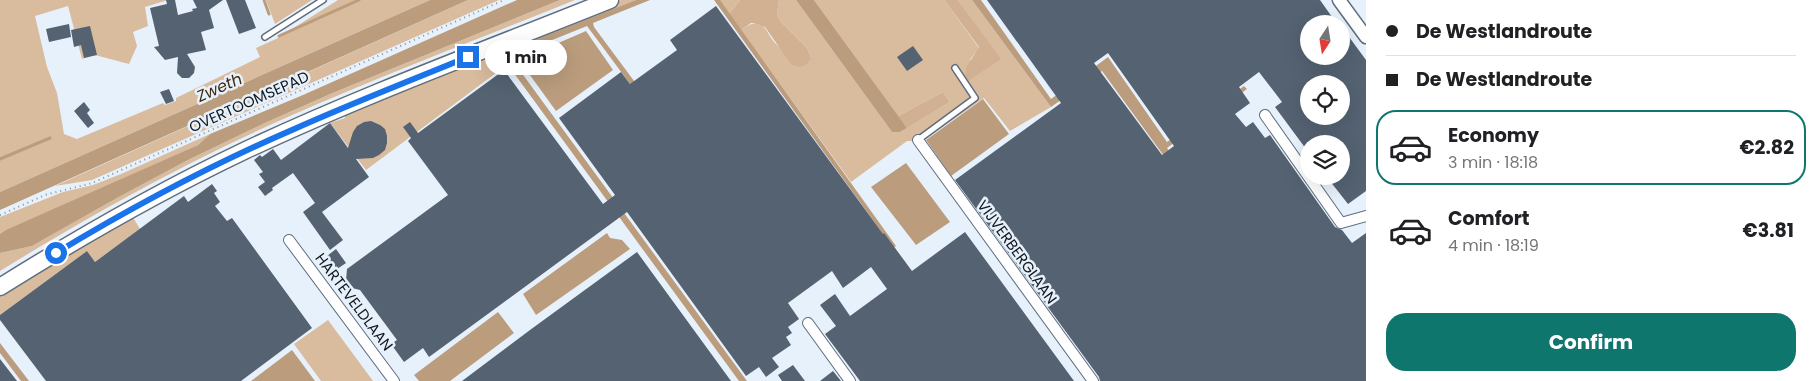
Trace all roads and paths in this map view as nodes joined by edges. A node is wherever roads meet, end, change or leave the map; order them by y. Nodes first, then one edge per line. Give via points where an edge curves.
1 (323, 0) edge
2 (504, 0) edge
3 (586, 0) edge
4 (610, 0) edge
5 (1339, 0) edge
6 (265, 37) dead end
7 (1366, 37) edge
8 (955, 68) dead end
9 (1265, 115) dead end
10 (918, 140) joint
11 (0, 215) edge
12 (1366, 216) edge
13 (289, 240) dead end
14 (0, 276) edge
15 (0, 287) edge
16 (808, 323) dead end
17 (394, 381) edge
18 (850, 381) edge
19 (1093, 381) edge

1 - 6 lane
2 - 11 path, OVERTOOMSEPAD via 92,183 45,196
3 - 14 main road via 330,103 239,144 128,201
4 - 15 main road via 242,152 82,237
5 - 7 street
8 - 10 lane via 975,98
9 - 12 street via 1341,223
10 - 19 street, VIJVERBERGLAAN
13 - 17 street, HARTEVELDLAAN
16 - 18 street

